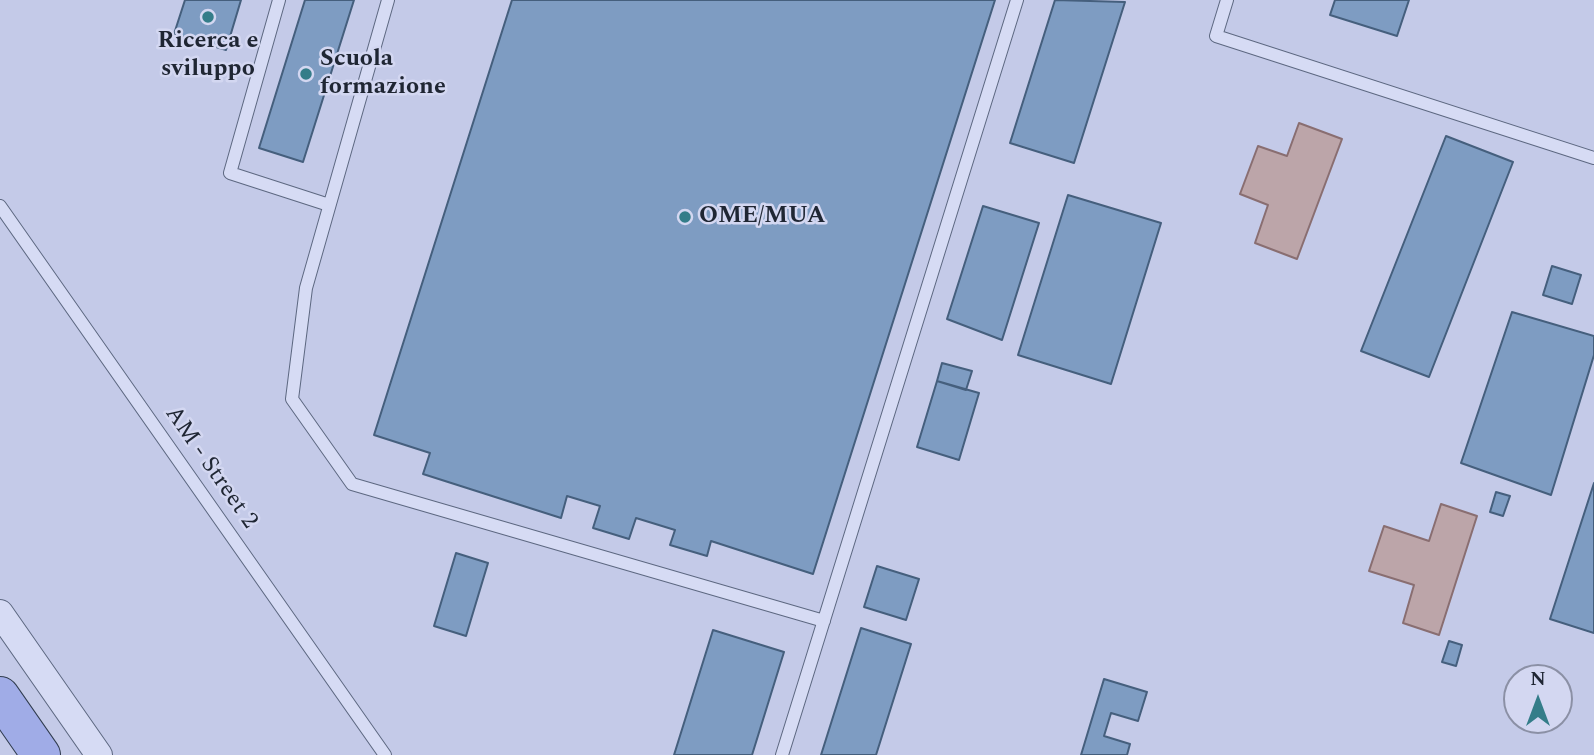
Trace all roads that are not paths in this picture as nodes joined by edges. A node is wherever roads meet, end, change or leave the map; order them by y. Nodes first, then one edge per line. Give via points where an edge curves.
1 (279, 0) edge
2 (388, 0) edge
3 (1017, 0) edge
4 (1227, 0) edge
5 (1594, 158) edge
6 (330, 205) junction
7 (0, 206) edge
8 (0, 613) edge
9 (824, 621) junction
10 (0, 696) edge
11 (41, 755) edge
12 (99, 755) edge
13 (385, 755) edge
14 (782, 755) edge

1 - 6 lane via 230,173
2 - 6 lane
3 - 9 lane
4 - 5 lane via 1216,36
6 - 9 lane via 306,288 292,399 352,484
7 - 13 lane, AM - Street 2
8 - 12 street
9 - 14 lane
10 - 11 main road

